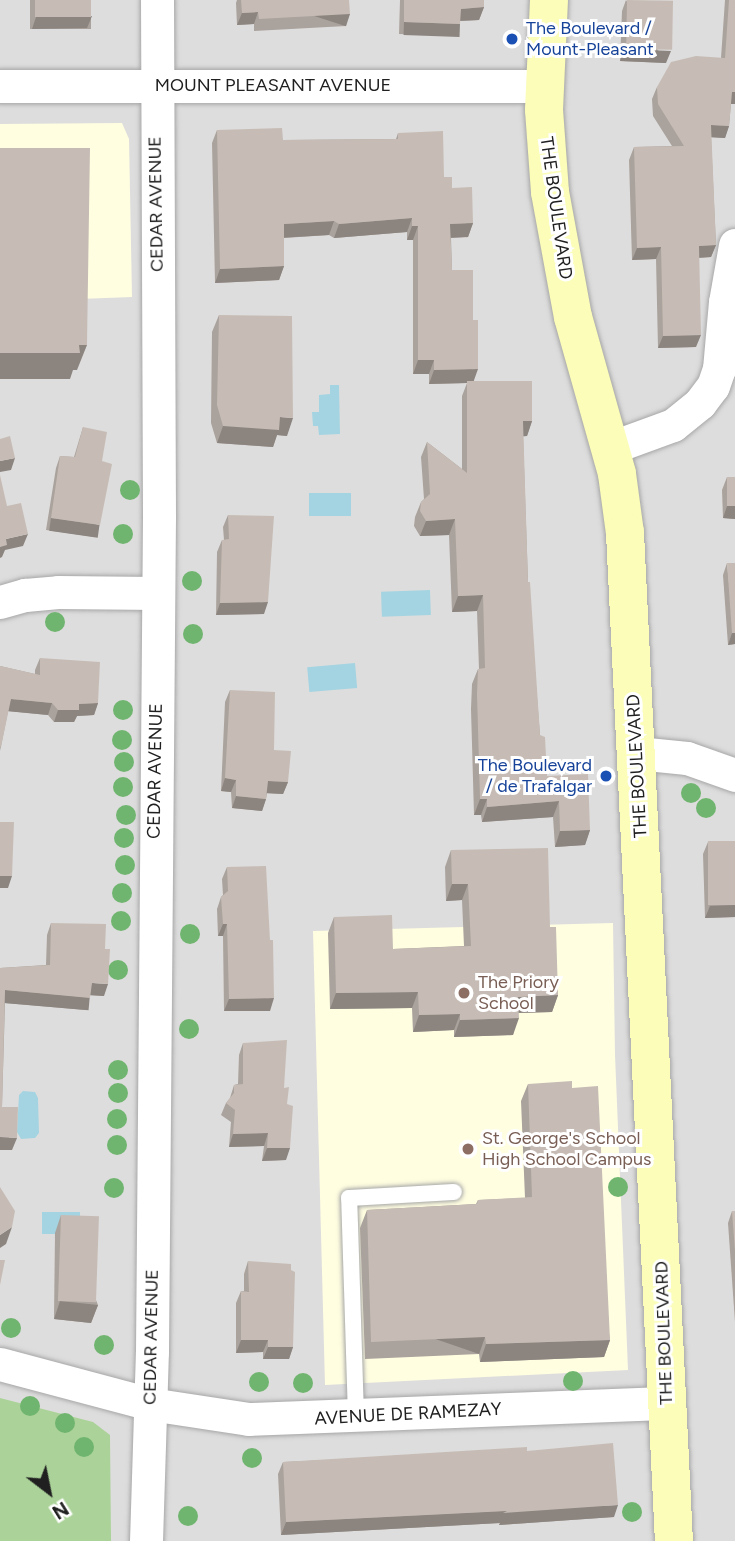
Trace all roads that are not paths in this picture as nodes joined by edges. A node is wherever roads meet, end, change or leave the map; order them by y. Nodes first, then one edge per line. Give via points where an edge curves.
1 (157, 0) edge
2 (549, 0) edge
3 (155, 85) junction
4 (0, 86) edge
5 (545, 86) junction
6 (735, 245) edge
7 (610, 449) junction
8 (157, 593) junction
9 (0, 603) edge
10 (637, 753) junction
11 (735, 775) edge
12 (454, 1192) dead end
13 (0, 1364) edge
14 (667, 1403) junction
15 (150, 1404) junction
16 (356, 1416) junction
17 (146, 1541) edge
18 (674, 1541) edge

1 - 3 street, CEDAR AVENUE
2 - 5 main road, THE BOULEVARD
3 - 4 street, MOUNT PLEASANT AVENUE
3 - 5 street, MOUNT PLEASANT AVENUE
3 - 8 street, CEDAR AVENUE
5 - 7 main road, THE BOULEVARD via 550,192 563,273
6 - 7 street via 713,386 673,425
7 - 10 main road, THE BOULEVARD via 625,533
8 - 9 street via 58,592
8 - 15 street, CEDAR AVENUE
10 - 11 street via 687,758
10 - 14 main road, THE BOULEVARD
12 - 16 lane via 349,1198
13 - 15 street, AVENUE DE RAMEZAY
14 - 16 street, AVENUE DE RAMEZAY
14 - 18 main road, THE BOULEVARD
15 - 16 street, AVENUE DE RAMEZAY via 228,1417
15 - 17 street, CEDAR AVENUE

